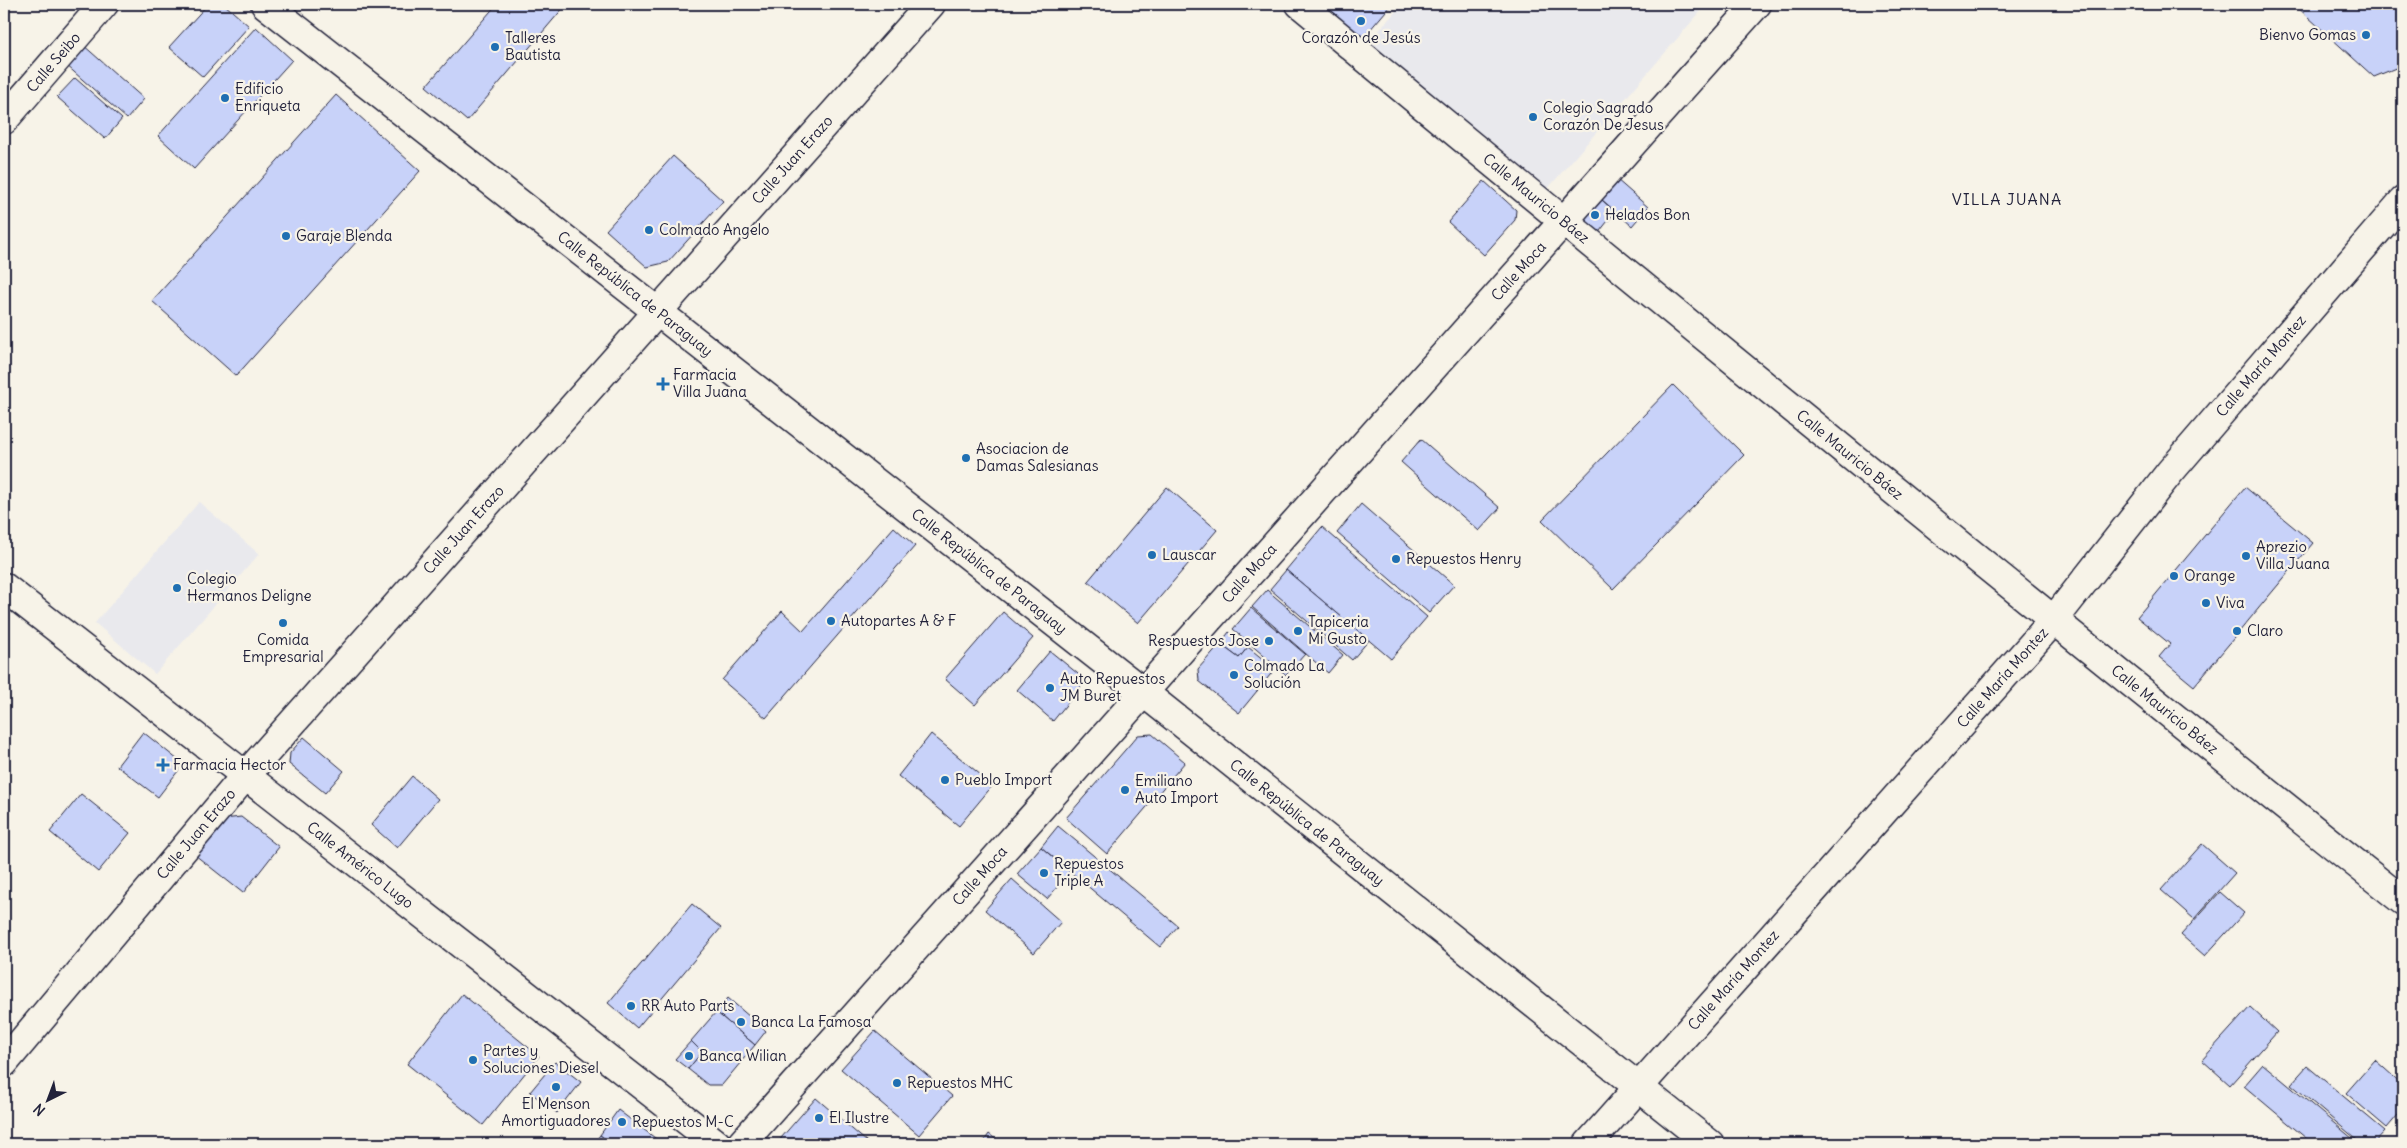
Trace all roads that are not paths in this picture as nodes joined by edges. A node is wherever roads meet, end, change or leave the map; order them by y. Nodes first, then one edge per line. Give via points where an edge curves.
1 (104, 4) edge
2 (264, 4) edge
3 (931, 4) edge
4 (1300, 4) edge
5 (1757, 4) edge
6 (4, 120) edge
7 (2403, 201) edge
8 (1562, 221) junction
9 (657, 312) junction
10 (4, 588) edge
11 (2053, 621) junction
12 (1143, 692) junction
13 (245, 776) junction
14 (2403, 901) edge
15 (4, 1063) edge
16 (1640, 1088) junction
17 (718, 1144) edge
18 (742, 1144) edge
19 (1588, 1144) edge
20 (1710, 1144) edge

1 - 6 street, Calle Seibo
2 - 9 street, Calle República de Paraguay
3 - 9 street, Calle Juan Erazo
4 - 8 street, Calle Mauricio Báez
5 - 8 street, Calle Moca
7 - 11 street, Calle María Montez via 2170,472
8 - 11 street, Calle Mauricio Báez
8 - 12 street, Calle Moca
9 - 12 street, Calle República de Paraguay
9 - 13 street, Calle Juan Erazo
10 - 13 street, Calle Américo Lugo
11 - 14 street, Calle Mauricio Báez
11 - 16 street, Calle María Montez
12 - 16 street, Calle República de Paraguay
12 - 18 street, Calle Moca
13 - 15 street, Calle Juan Erazo
13 - 17 street, Calle Américo Lugo
16 - 19 street, Calle María Montez
16 - 20 street, Calle República de Paraguay

